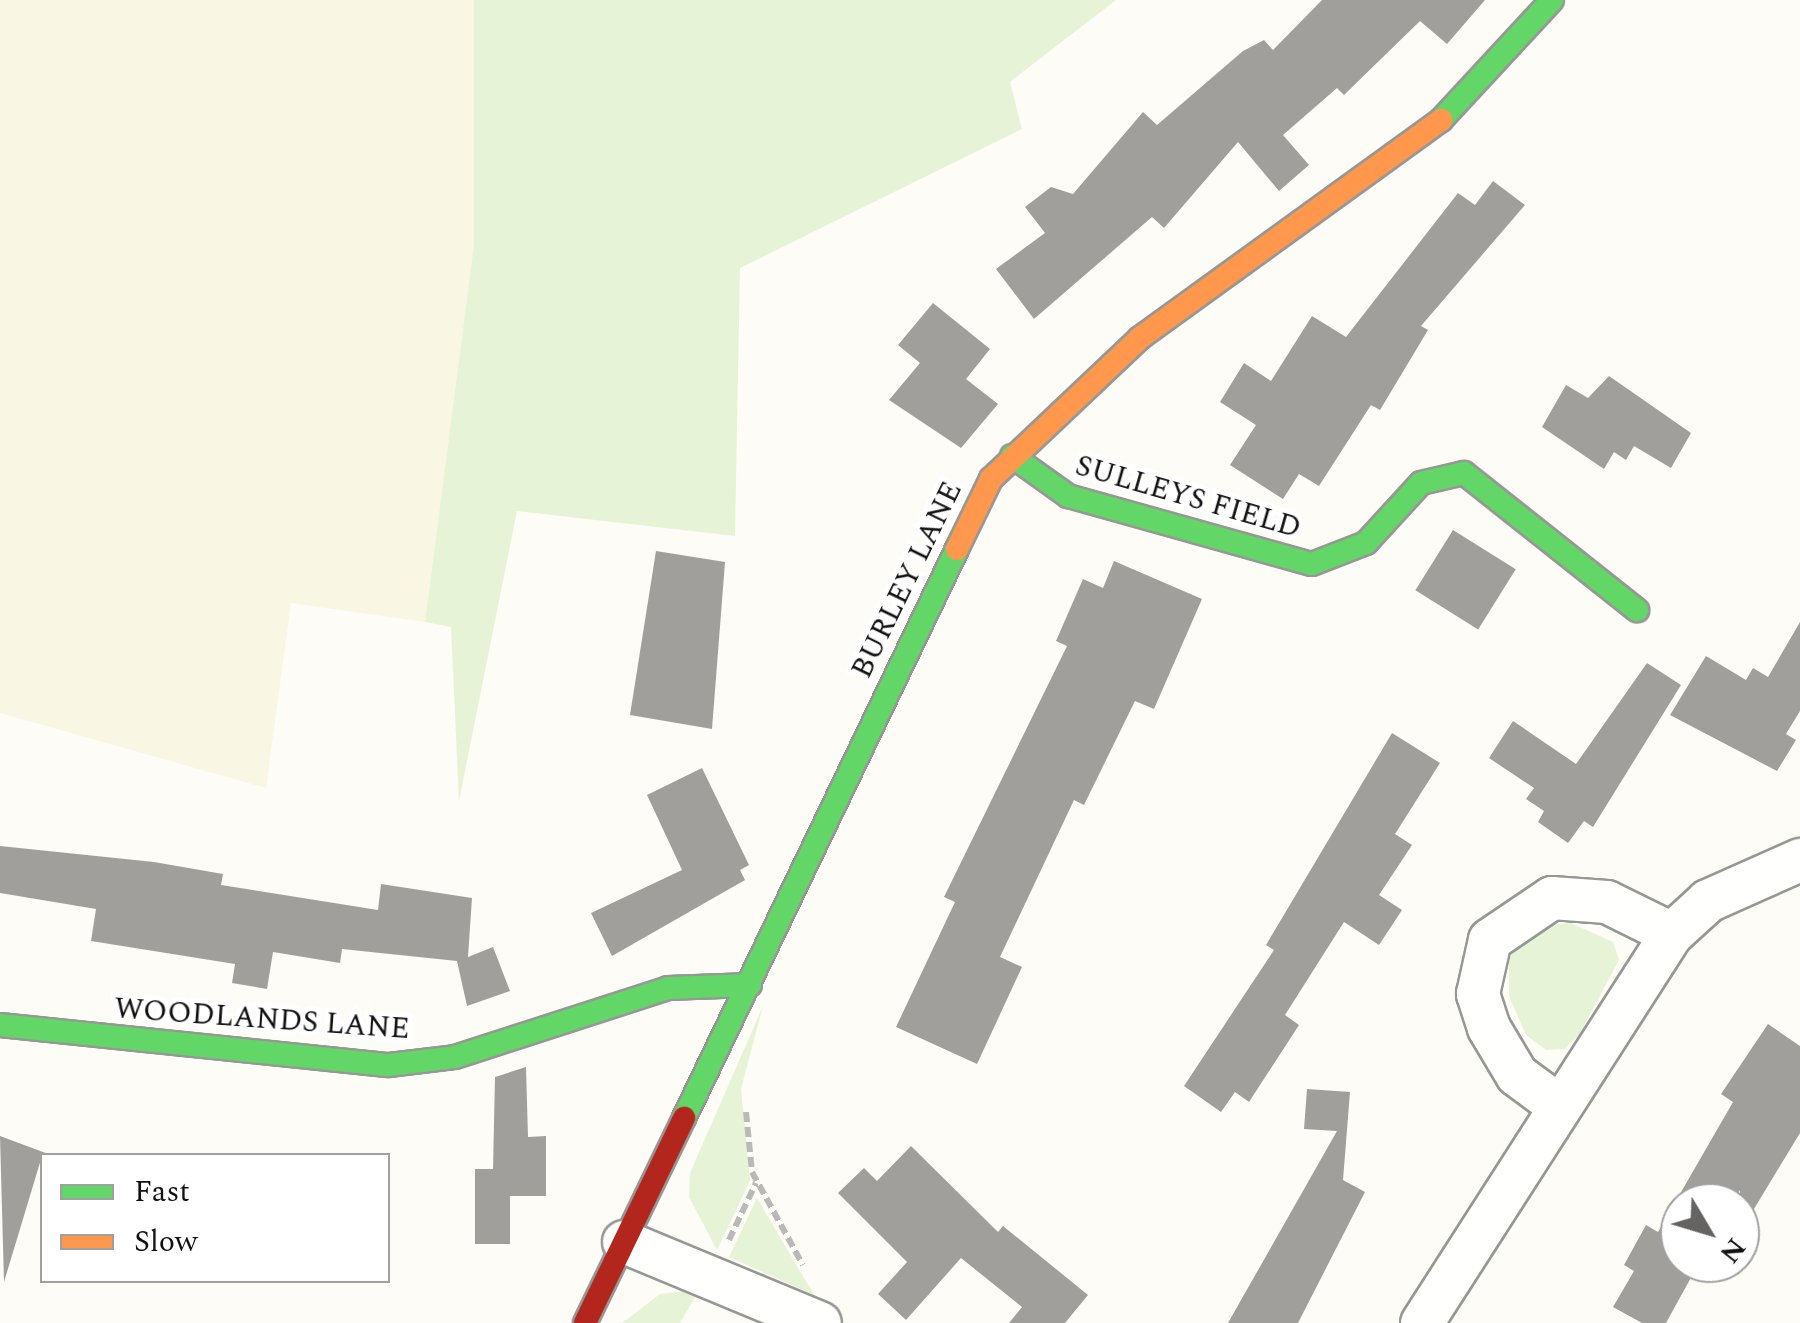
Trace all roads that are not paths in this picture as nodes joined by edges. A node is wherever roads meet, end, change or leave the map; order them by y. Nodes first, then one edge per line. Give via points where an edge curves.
1 (1552, 0) edge
2 (1012, 456) junction
3 (1637, 610) dead end
4 (1800, 860) edge
5 (1672, 934) junction
6 (750, 985) junction
7 (0, 1025) edge
8 (1559, 1106) junction
9 (624, 1242) junction
10 (585, 1323) edge
11 (820, 1323) edge
12 (1422, 1323) edge

1 - 2 street, BURLEY LANE via 1419,144 1140,338
2 - 3 street, SULLEYS FIELD via 1068,496 1312,564 1366,543 1421,483 1464,474
2 - 6 street, BURLEY LANE via 968,517
4 - 5 street via 1708,901
5 - 8 street
5 - 8 street via 1607,902 1552,898 1490,940 1478,994 1489,1028 1517,1075
6 - 7 street, WOODLANDS LANE via 668,988 455,1057 389,1065
6 - 9 street, BURLEY LANE
8 - 12 street
9 - 10 street, BURLEY LANE
9 - 11 street

